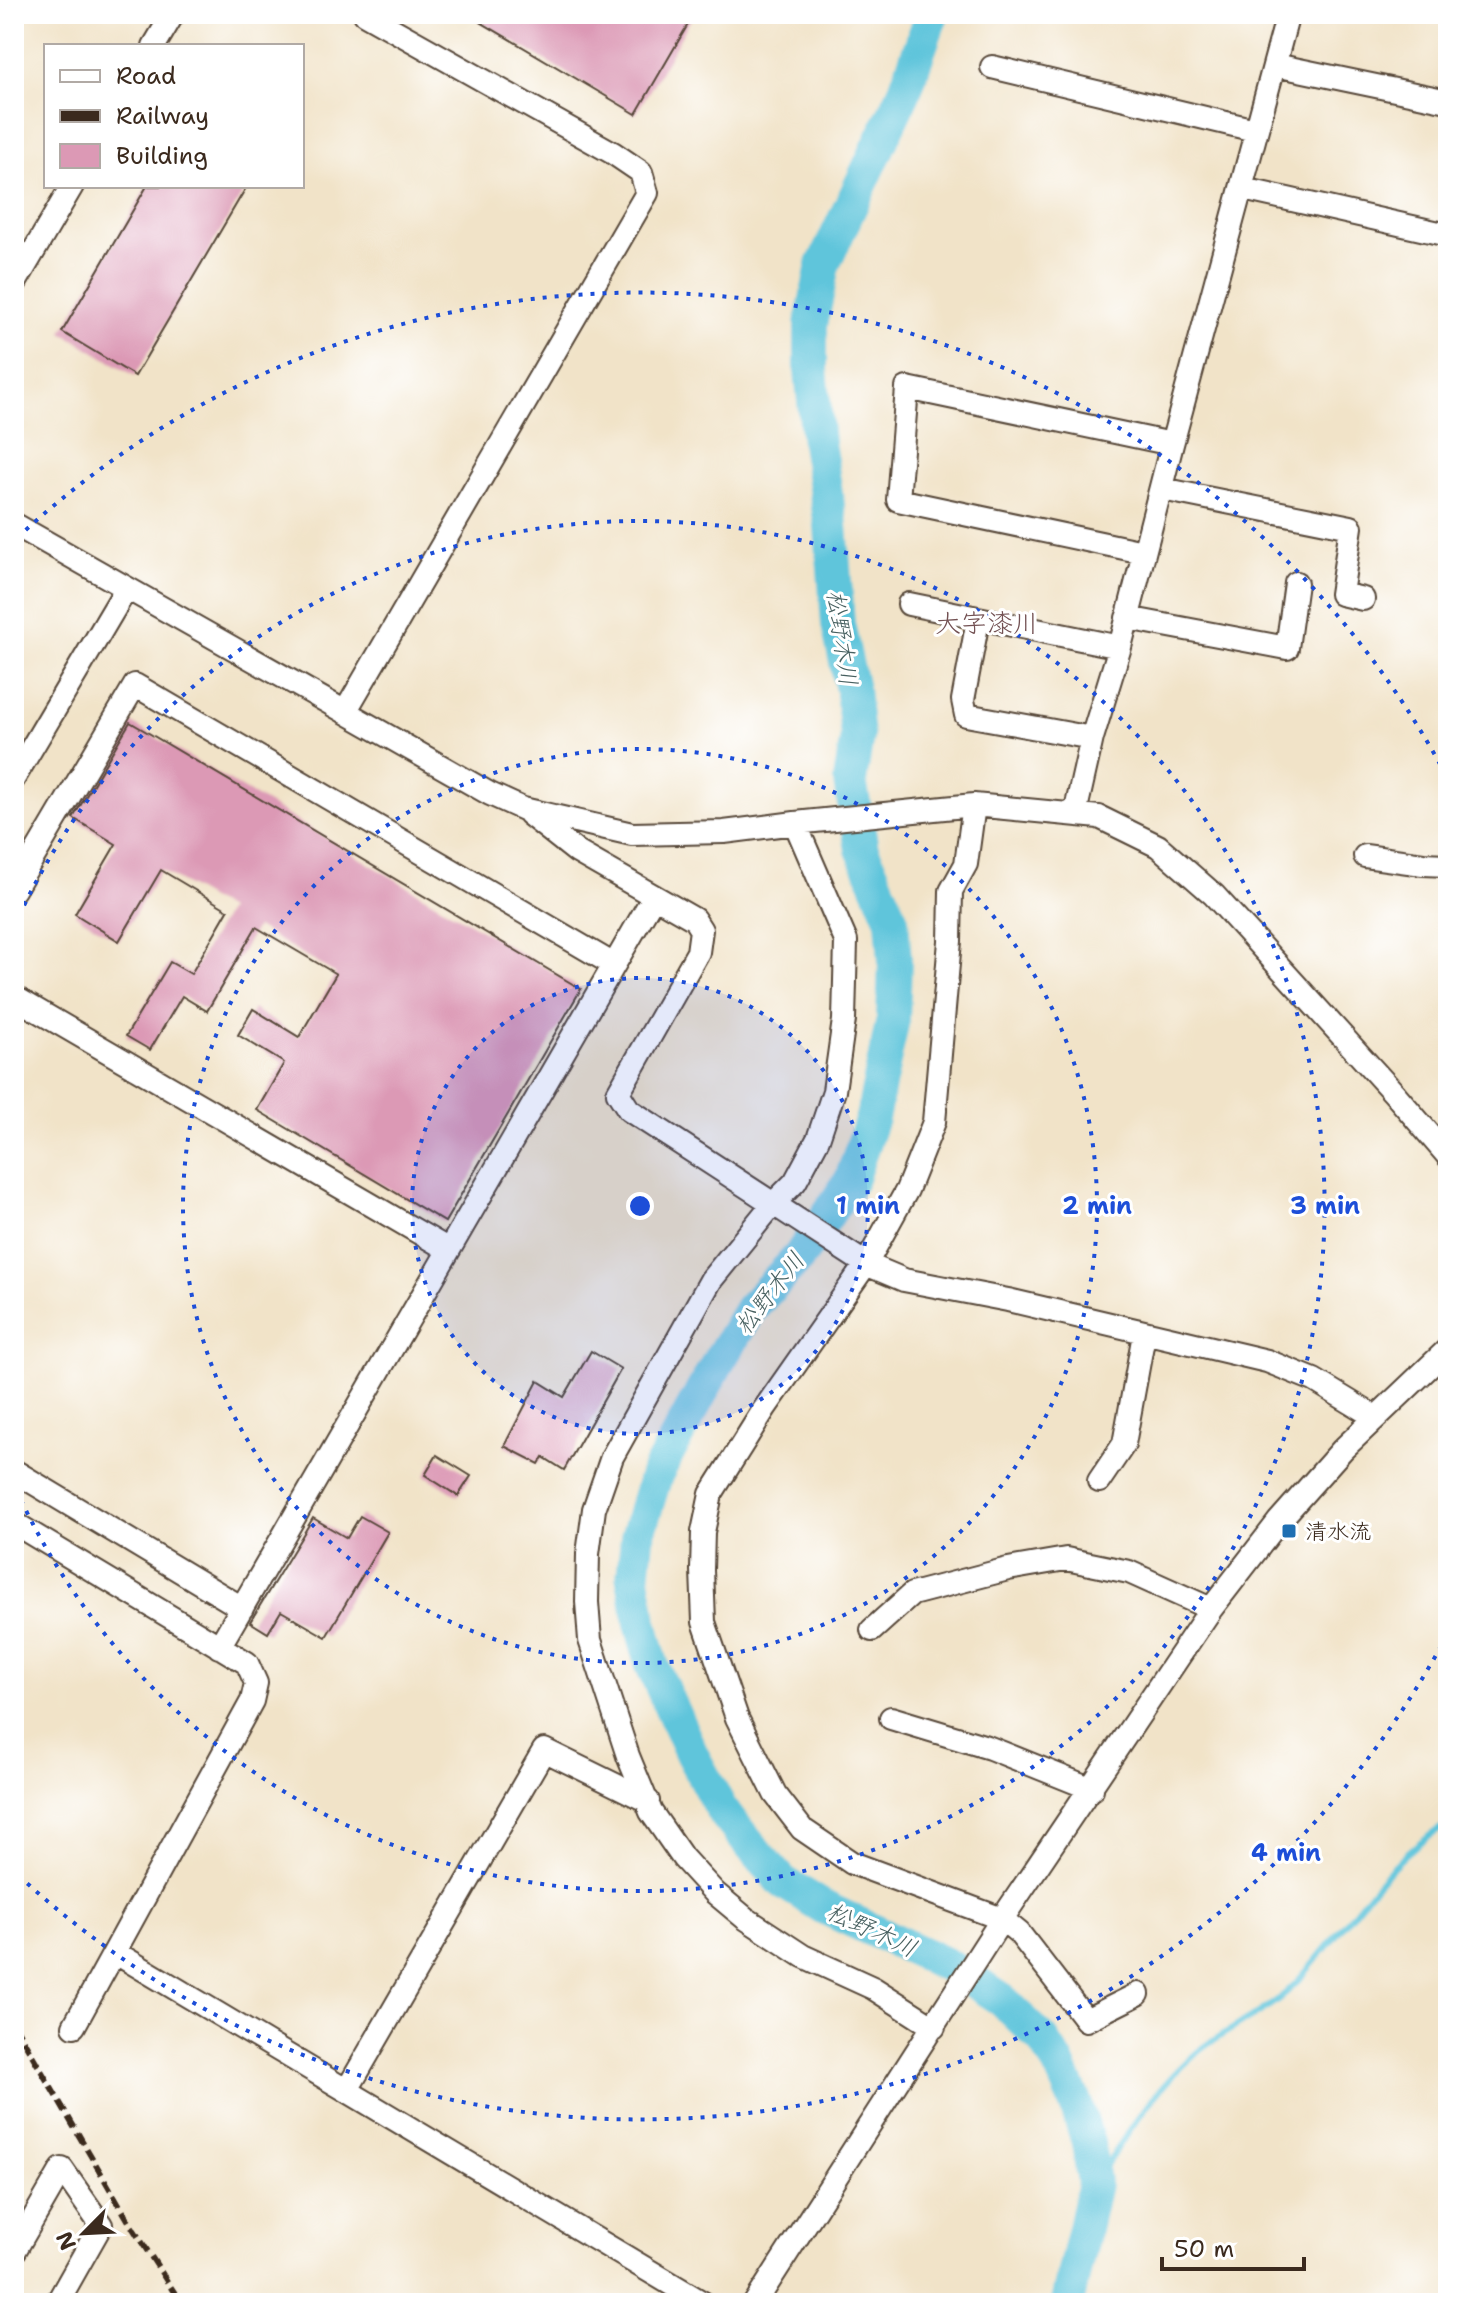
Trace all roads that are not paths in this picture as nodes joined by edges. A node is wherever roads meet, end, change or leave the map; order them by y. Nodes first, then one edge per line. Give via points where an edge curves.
1 (173, 14) edge
2 (365, 14) edge
3 (1288, 14) edge
4 (155, 44) edge
5 (1275, 65) junction
6 (992, 67) dead end
7 (1448, 101) edge
8 (1255, 130) junction
9 (71, 188) edge
10 (1243, 189) junction
11 (1448, 235) edge
12 (14, 285) edge
13 (1172, 444) junction
14 (1162, 489) junction
15 (14, 524) edge
16 (1143, 552) junction
17 (1296, 583) dead end
18 (126, 589) junction
19 (1363, 599) dead end
20 (909, 604) dead end
21 (1127, 618) junction
22 (978, 620) junction
23 (1120, 647) junction
24 (345, 712) junction
25 (1092, 738) junction
26 (14, 778) edge
27 (965, 806) junction
28 (523, 809) junction
29 (1075, 814) junction
30 (799, 823) junction
31 (1365, 856) dead end
32 (1448, 865) edge
33 (14, 890) edge
34 (654, 896) junction
35 (614, 965) junction
36 (14, 997) edge
37 (1448, 1156) edge
38 (772, 1205) junction
39 (449, 1250) junction
40 (866, 1264) junction
41 (1144, 1334) junction
42 (1448, 1349) edge
43 (1375, 1417) junction
44 (14, 1471) edge
45 (1099, 1481) dead end
46 (14, 1523) edge
47 (242, 1608) junction
48 (1211, 1609) junction
49 (872, 1630) dead end
50 (219, 1647) junction
51 (891, 1718) dead end
52 (1092, 1789) junction
53 (648, 1801) junction
54 (999, 1924) junction
55 (116, 1953) junction
56 (1138, 1994) dead end
57 (937, 2023) junction
58 (74, 2026) dead end
59 (347, 2090) junction
60 (14, 2252) edge
61 (57, 2303) edge
62 (703, 2303) edge
63 (755, 2303) edge

1 - 4 street
2 - 24 street via 613,153 641,172 647,193
3 - 5 street
5 - 7 street
5 - 8 street
6 - 8 street
8 - 10 street
9 - 12 street
10 - 11 street
10 - 13 street
13 - 14 street
13 - 16 street via 907,388 898,500
14 - 16 street
14 - 19 street via 1351,527 1341,594
15 - 18 street
16 - 21 street
17 - 21 street via 1287,648
18 - 24 street
18 - 26 street
20 - 22 street
21 - 23 street
22 - 23 street
22 - 25 street via 963,700 966,715
23 - 25 street
24 - 28 street
25 - 29 street
27 - 29 street
27 - 30 street
27 - 40 street via 966,864 951,891 934,1122 907,1190
28 - 30 street via 632,834 724,832
28 - 34 street via 577,852
29 - 37 street via 1099,817 1158,846 1214,895
30 - 38 street via 846,941 845,1008 834,1091 818,1139 795,1182
31 - 32 street
33 - 35 street via 135,685
34 - 35 street
34 - 38 street via 694,919 701,930 698,952 618,1093 629,1110
35 - 39 street
36 - 39 street
38 - 40 street
38 - 53 street via 711,1280 612,1457 594,1509 588,1554 590,1640
39 - 47 street
40 - 41 street via 904,1280
40 - 54 street via 711,1494 703,1532 704,1622 737,1718 775,1794 802,1829 852,1863
41 - 43 street via 1267,1361 1314,1380
41 - 45 street via 1124,1444
42 - 43 street
43 - 48 street via 1279,1521
44 - 47 street
46 - 50 street
47 - 50 street
48 - 49 street via 1129,1572 1066,1559 912,1594
48 - 52 street
50 - 55 street via 247,1663 256,1683 252,1701
51 - 52 street via 990,1748
52 - 54 street
53 - 57 street via 683,1858 745,1918 803,1956
53 - 59 street via 544,1750
54 - 56 street via 1019,1933 1086,2020
54 - 57 street
55 - 58 street
55 - 59 street
57 - 63 street
59 - 62 street
60 - 61 street via 62,2169 101,2225

